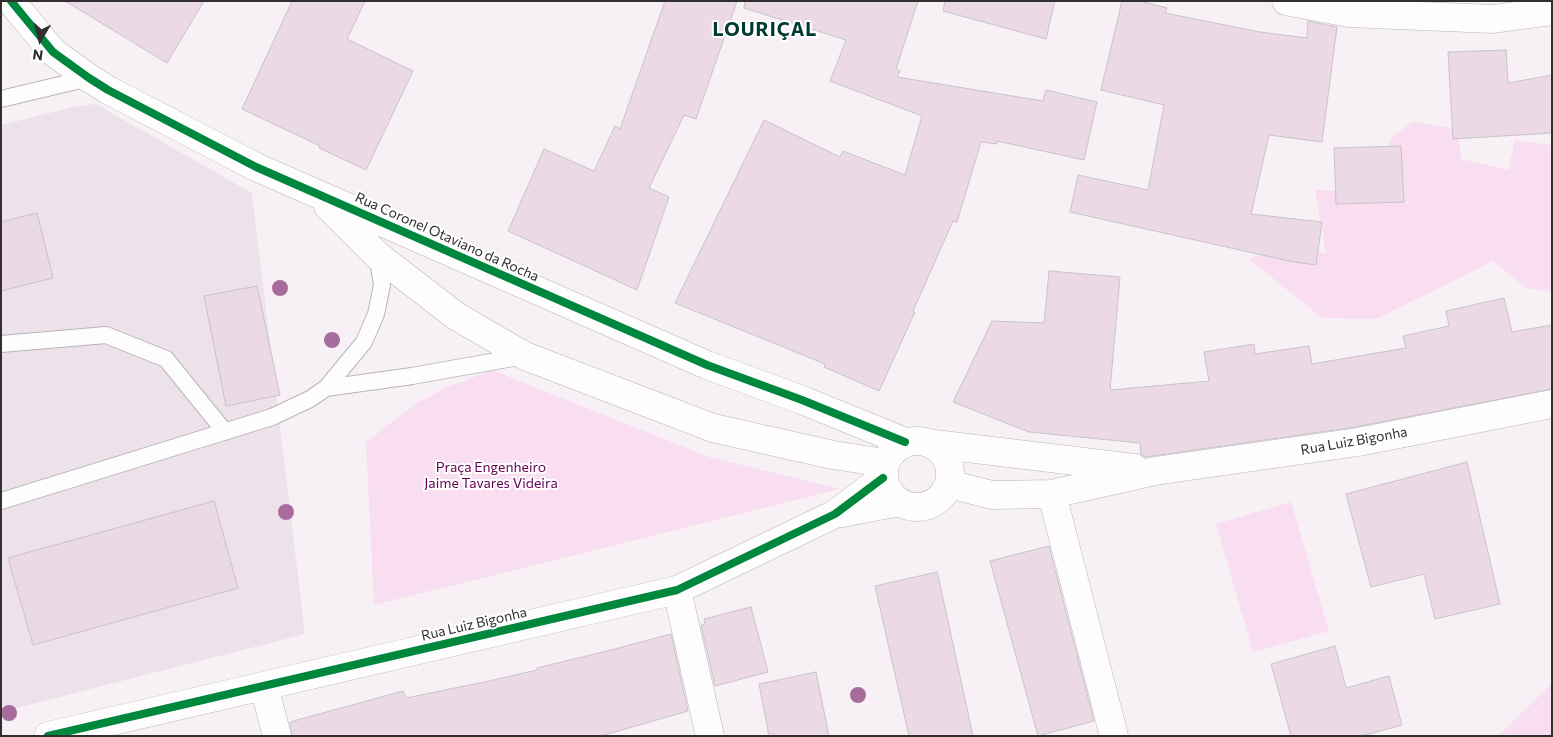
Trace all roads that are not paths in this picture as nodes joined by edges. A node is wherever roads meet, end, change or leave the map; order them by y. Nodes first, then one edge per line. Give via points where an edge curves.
1 (11, 1) edge
2 (1286, 1) edge
3 (1461, 9) edge
4 (1552, 11) edge
5 (89, 78) junction
6 (1, 99) edge
7 (316, 194) junction
8 (377, 255) junction
9 (1, 344) edge
10 (525, 356) junction
11 (326, 388) junction
12 (1552, 404) edge
13 (225, 432) junction
14 (905, 442) junction
15 (934, 444) junction
16 (884, 470) junction
17 (1155, 471) junction
18 (949, 484) junction
19 (1052, 494) junction
20 (1, 502) edge
21 (899, 502) junction
22 (835, 514) junction
23 (677, 590) junction
24 (264, 686) junction
25 (48, 736) edge
26 (277, 736) edge
27 (710, 736) edge
28 (1114, 736) edge

1 - 5 street, Rua Coronel Otaviano da Rocha via 53,52
2 - 3 street via 1349,13
3 - 4 street via 1492,18
5 - 6 lane
5 - 7 street, Rua Coronel Otaviano da Rocha via 256,167
7 - 8 street
7 - 14 street, Rua Coronel Otaviano da Rocha via 707,365
8 - 10 street via 456,316
8 - 11 lane via 382,285 376,314 364,342
9 - 13 lane via 106,335 166,359
10 - 11 lane
10 - 16 street via 712,428
11 - 13 lane via 272,417
12 - 17 street, Rua Luiz Bigonha via 1358,442
13 - 20 lane
14 - 15 street via 920,440
14 - 16 street via 892,450
15 - 17 street, Rua Luiz Bigonha
15 - 18 street via 945,455 950,469
16 - 21 street via 888,492
16 - 22 street, Rua Luiz Bigonha
17 - 19 street, Rua Luiz Bigonha
18 - 19 street, Rua Luiz Bigonha via 992,495
18 - 21 street via 941,497 928,505 914,507
19 - 28 street
21 - 22 street, Rua Luiz Bigonha
22 - 23 street, Rua Luiz Bigonha
23 - 24 street, Rua Luiz Bigonha
23 - 27 street
24 - 25 street, Rua Luiz Bigonha
24 - 26 street

